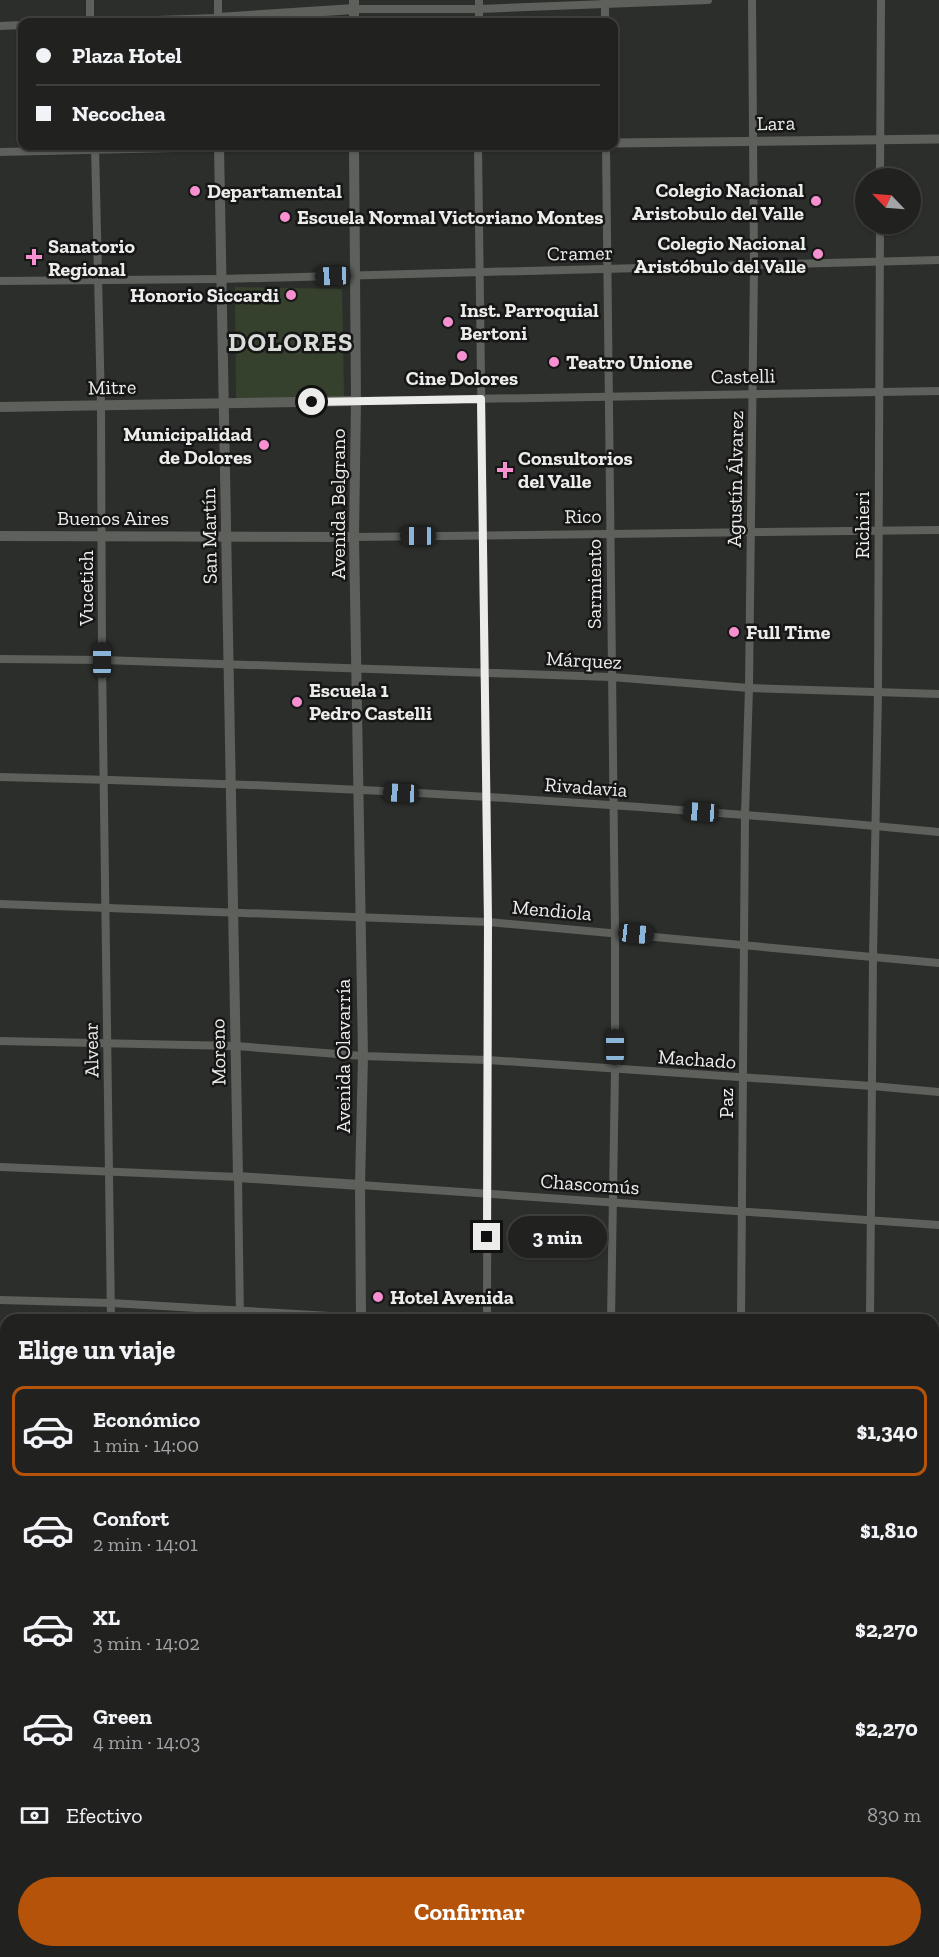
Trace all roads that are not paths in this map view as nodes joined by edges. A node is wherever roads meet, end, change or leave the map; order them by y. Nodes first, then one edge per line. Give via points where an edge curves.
1 (90, 0) edge
2 (218, 0) edge
3 (708, 0) edge
4 (752, 0) edge
5 (881, 0) edge
6 (605, 3) edge
7 (479, 4) edge
8 (354, 5) edge
9 (92, 18) edge
10 (218, 18) edge
11 (236, 18) edge
12 (18, 25) edge
13 (0, 26) edge
14 (939, 139) edge
15 (880, 140) junction
16 (753, 142) junction
17 (618, 143) edge
18 (38, 150) edge
19 (95, 150) edge
20 (219, 150) edge
21 (354, 150) edge
22 (478, 150) edge
23 (606, 150) edge
24 (0, 152) edge
25 (880, 168) edge
26 (880, 234) edge
27 (939, 260) edge
28 (880, 262) junction
29 (754, 265) junction
30 (607, 269) junction
31 (480, 272) junction
32 (356, 275) junction
33 (221, 279) junction
34 (97, 280) junction
35 (0, 281) edge
36 (939, 391) edge
37 (879, 393) junction
38 (753, 394) junction
39 (609, 396) junction
40 (481, 399) junction
41 (356, 401) junction
42 (224, 404) junction
43 (100, 405) junction
44 (0, 407) edge
45 (878, 530) junction
46 (939, 530) edge
47 (751, 533) junction
48 (610, 534) junction
49 (227, 535) junction
50 (483, 535) junction
51 (0, 536) edge
52 (102, 537) junction
53 (354, 537) junction
54 (0, 659) edge
55 (102, 660) junction
56 (228, 664) junction
57 (356, 668) junction
58 (484, 672) junction
59 (611, 677) junction
60 (749, 687) junction
61 (878, 692) junction
62 (939, 694) edge
63 (0, 777) edge
64 (103, 779) junction
65 (231, 783) junction
66 (358, 791) junction
67 (485, 798) junction
68 (612, 805) junction
69 (746, 815) junction
70 (874, 826) junction
71 (939, 832) edge
72 (0, 904) edge
73 (106, 908) junction
74 (233, 913) junction
75 (360, 917) junction
76 (488, 922) junction
77 (615, 932) junction
78 (744, 945) junction
79 (873, 957) junction
80 (939, 963) edge
81 (0, 1041) edge
82 (107, 1043) junction
83 (236, 1046) junction
84 (363, 1056) junction
85 (488, 1060) junction
86 (615, 1070) junction
87 (742, 1079) junction
88 (872, 1086) junction
89 (939, 1092) edge
90 (0, 1167) edge
91 (109, 1171) junction
92 (238, 1177) junction
93 (360, 1185) junction
94 (488, 1195) junction
95 (614, 1204) junction
96 (742, 1212) junction
97 (869, 1221) junction
98 (939, 1225) edge
99 (0, 1300) edge
100 (111, 1304) junction
101 (240, 1311) junction
102 (111, 1314) edge
103 (286, 1314) edge
104 (362, 1314) edge
105 (486, 1314) edge
106 (611, 1314) edge
107 (741, 1314) edge
108 (870, 1314) edge
109 (0, 1788) edge
110 (0, 1802) edge

1 - 9 street
2 - 10 street
3 - 6 street
4 - 16 street, Agustín Álvarez
5 - 15 street
6 - 7 street
7 - 8 street
8 - 11 main road
12 - 13 street
14 - 15 street, Lara
15 - 16 street, Lara
15 - 25 street
16 - 17 street, Lara
16 - 29 street, Agustín Álvarez
18 - 24 street
19 - 34 street, Vucetich
20 - 33 main road, San Martín
21 - 32 main road, Avenida Belgrano
22 - 31 street
23 - 30 street, Sarmiento
26 - 28 street, Richieri
27 - 28 street, Cramer
28 - 29 street, Cramer
28 - 37 street, Richieri
29 - 30 street, Cramer
29 - 38 street, Agustín Álvarez
30 - 31 street, Cramer
30 - 39 street, Sarmiento
31 - 32 street, Cramer
31 - 40 street
32 - 33 street, Cramer
32 - 41 main road, Avenida Belgrano
33 - 34 street, Cramer
33 - 42 main road, San Martín
34 - 35 street, Cramer
34 - 43 street, Vucetich
36 - 37 street, Castelli
37 - 38 street, Castelli
37 - 45 street, Richieri
38 - 39 street, Castelli
38 - 47 street, Agustín Álvarez
39 - 40 street, Castelli
39 - 48 street, Sarmiento
40 - 41 street, Castelli
40 - 50 street
41 - 42 main road, Castelli
41 - 53 main road, Avenida Belgrano
42 - 43 main road, Mitre
42 - 49 main road, San Martín
43 - 44 main road, Mitre
43 - 52 street, Vucetich
45 - 46 street, Rico
45 - 47 street, Rico
45 - 61 street, Richieri
47 - 48 street, Rico
47 - 60 street, Agustín Álvarez
48 - 50 street, Rico
48 - 59 street, Sarmiento
49 - 52 main road, Buenos Aires
49 - 53 main road, Rico
49 - 56 main road, San Martín
50 - 53 street, Rico
50 - 58 street
51 - 52 main road, Buenos Aires
52 - 55 street, Vucetich
53 - 57 main road, Avenida Belgrano
54 - 55 street, Márquez
55 - 56 street, Márquez
55 - 64 street, Vucetich
56 - 57 street, Márquez
56 - 65 main road, San Martín
57 - 58 street, Márquez
57 - 66 main road, Avenida Belgrano
58 - 59 street, Márquez
58 - 67 street
59 - 60 street, Márquez
59 - 68 street, Sarmiento
60 - 61 street, Márquez
60 - 69 street, Agustín Álvarez
61 - 62 street, Márquez
61 - 70 street, Richieri
63 - 64 street, Rivadavia
64 - 65 street, Rivadavia
64 - 73 street, Alvear
65 - 66 street, Rivadavia
65 - 74 main road, Moreno
66 - 67 street, Rivadavia
66 - 75 main road, Avenida Olavarría
67 - 68 street, Rivadavia
67 - 76 street
68 - 69 street, Rivadavia
68 - 77 street, Sarmiento
69 - 70 street, Rivadavia
69 - 78 street, Paz
70 - 71 street, Rivadavia
70 - 79 street, Richieri
72 - 73 street, Mendiola
73 - 74 street, Mendiola
73 - 82 street, Alvear
74 - 75 street, Mendiola
74 - 83 main road, Moreno
75 - 76 street, Mendiola
75 - 84 main road, Avenida Olavarría
76 - 77 street, Mendiola
76 - 85 street
77 - 78 street, Mendiola
77 - 86 street, Sarmiento
78 - 79 street, Mendiola
78 - 87 street, Paz
79 - 80 street, Mendiola
79 - 88 street, Richieri
81 - 82 street, Machado
82 - 83 street, Machado
82 - 91 street, Alvear
83 - 84 street, Machado
83 - 92 main road, Moreno
84 - 85 street, Machado
84 - 93 main road, Avenida Olavarría
85 - 86 street, Machado
85 - 94 street
86 - 87 street, Machado
86 - 95 street, Sarmiento
87 - 88 street, Machado
87 - 96 street, Paz
88 - 89 street, Machado
88 - 97 street, Richieri
90 - 91 street
91 - 92 street
91 - 100 street, Alvear
92 - 93 main road, Chascomús
92 - 101 street, Moreno
93 - 94 street, Chascomús
93 - 104 main road, Avenida Olavarría
94 - 95 street, Chascomús
94 - 105 street
95 - 96 street, Chascomús
95 - 106 street, Sarmiento
96 - 97 street, Chascomús
96 - 107 street, Paz
97 - 98 street, Chascomús
97 - 108 street, Richieri
99 - 100 street
100 - 101 street
100 - 102 street, Alvear
101 - 103 street
109 - 110 street

